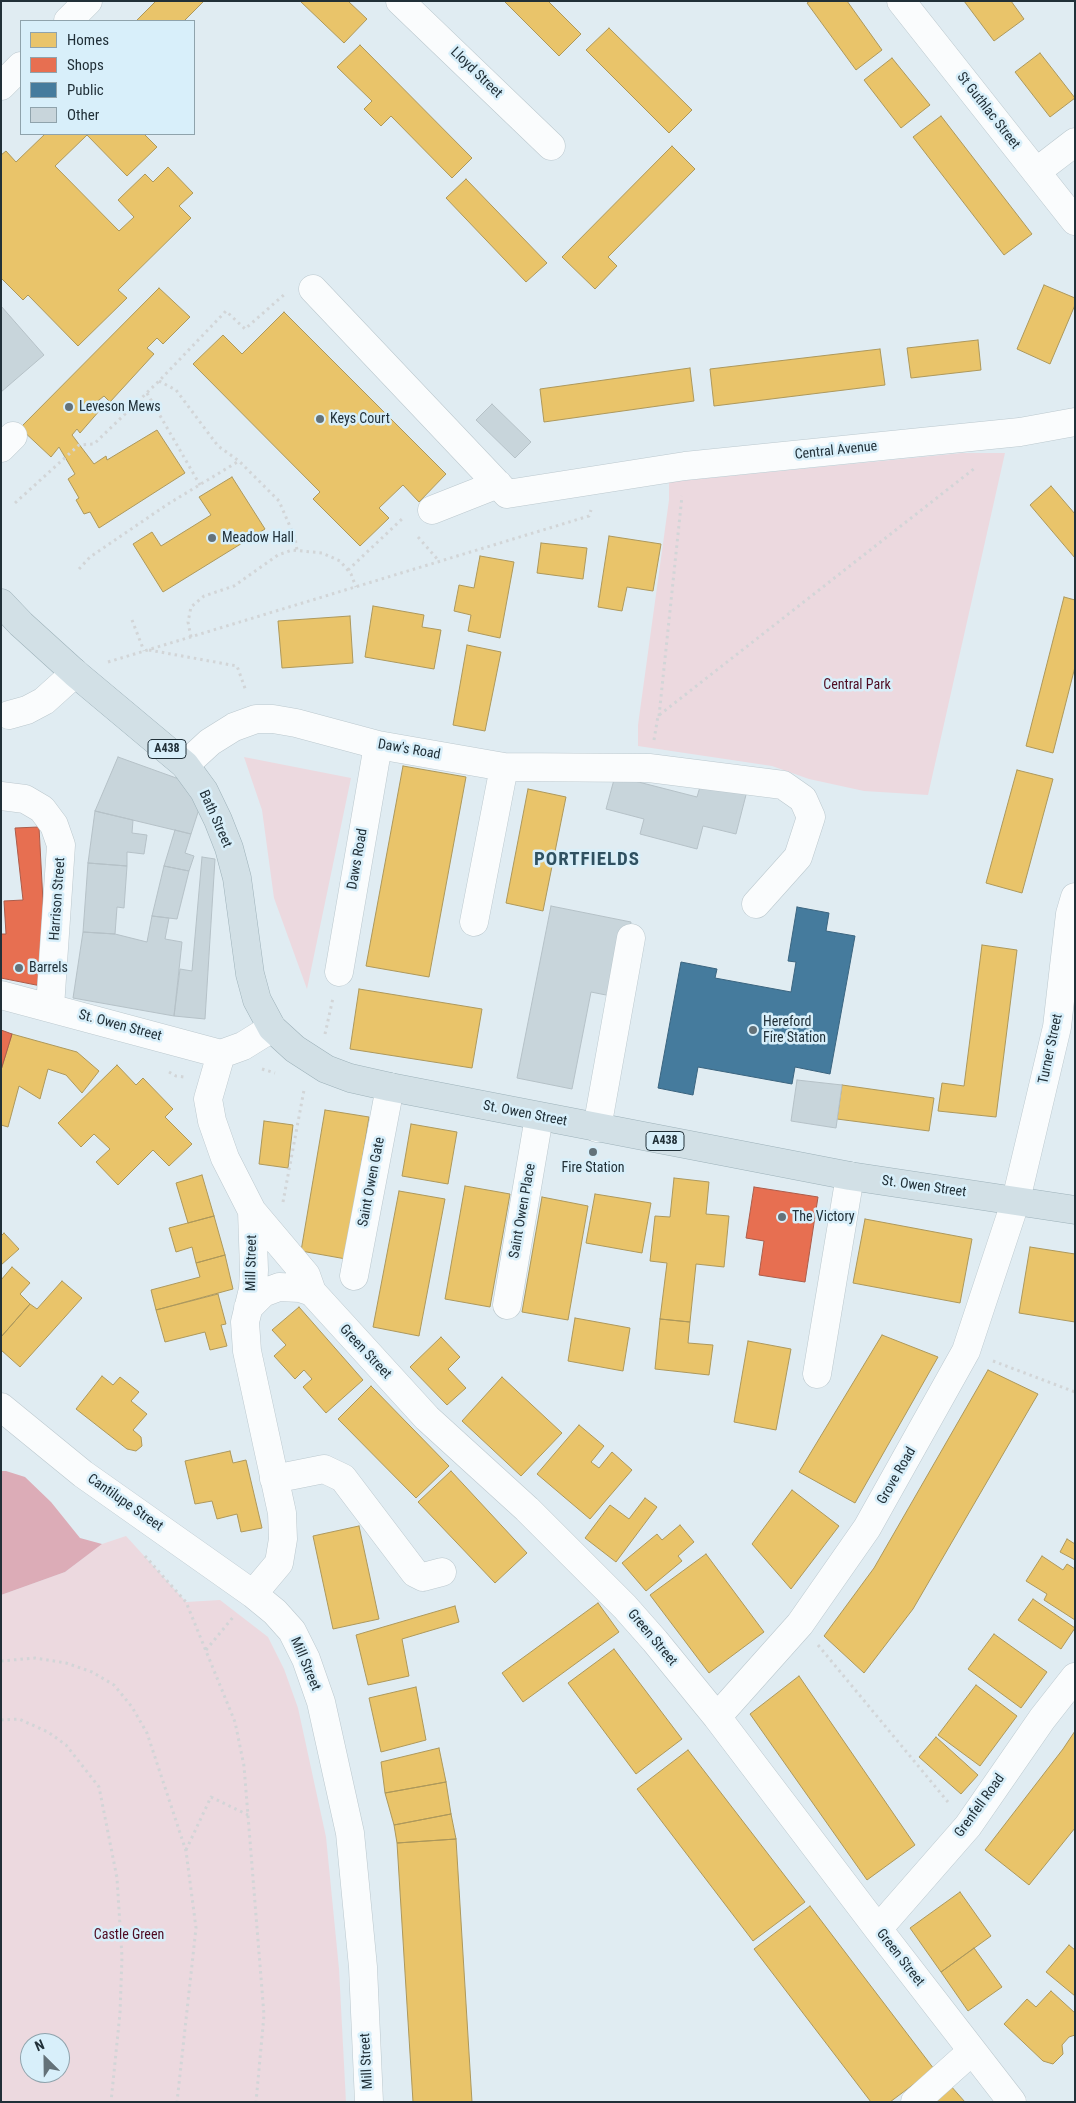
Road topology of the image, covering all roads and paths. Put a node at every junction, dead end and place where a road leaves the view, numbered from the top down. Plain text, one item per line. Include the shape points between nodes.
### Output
1 (88, 1) edge
2 (400, 1) edge
3 (901, 1) edge
4 (69, 20) edge
5 (20, 67) edge
6 (1, 86) edge
7 (1075, 142) edge
8 (551, 146) dead end
9 (1036, 172) junction
10 (1075, 221) edge
11 (313, 289) joint
12 (159, 381) junction
13 (147, 393) junction
14 (1075, 422) edge
15 (239, 461) junction
16 (982, 462) dead end
17 (685, 466) junction
18 (597, 480) junction
19 (200, 484) junction
20 (498, 484) junction
21 (15, 503) dead end
22 (432, 510) dead end
23 (408, 526) dead end
24 (414, 533) dead end
25 (296, 550) junction
26 (438, 562) junction
27 (78, 569) dead end
28 (348, 570) junction
29 (356, 587) junction
30 (1, 603) edge
31 (132, 620) dead end
32 (191, 637) junction
33 (146, 650) junction
34 (74, 673) junction
35 (9, 715) dead end
36 (658, 716) junction
37 (256, 719) junction
38 (378, 745) junction
39 (185, 765) junction
40 (504, 767) junction
41 (649, 768) junction
42 (1, 796) edge
43 (1075, 897) edge
44 (756, 904) dead end
45 (474, 922) dead end
46 (632, 938) dead end
47 (339, 972) joint
48 (1, 995) edge
49 (50, 1007) junction
50 (272, 1028) junction
51 (1066, 1028) edge
52 (221, 1054) junction
53 (308, 1071) junction
54 (390, 1087) junction
55 (539, 1117) junction
56 (597, 1128) junction
57 (850, 1176) junction
58 (1016, 1200) junction
59 (1075, 1210) edge
60 (252, 1211) junction
61 (276, 1240) junction
62 (354, 1276) dead end
63 (312, 1292) junction
64 (507, 1305) dead end
65 (248, 1308) junction
66 (966, 1352) junction
67 (817, 1374) dead end
68 (1075, 1392) edge
69 (1, 1407) edge
70 (274, 1479) junction
71 (139, 1550) dead end
72 (442, 1572) dead end
73 (253, 1594) junction
74 (800, 1624) junction
75 (206, 1650) junction
76 (1, 1661) edge
77 (1075, 1677) edge
78 (717, 1716) junction
79 (1, 1720) edge
80 (248, 1815) junction
81 (968, 1826) junction
82 (186, 1851) junction
83 (878, 1929) junction
84 (972, 2051) junction
85 (111, 2102) edge
86 (177, 2102) edge
87 (256, 2102) edge
88 (369, 2102) edge
89 (915, 2102) edge
90 (1012, 2102) edge

1 - 4 street
2 - 8 street, Lloyd Street
3 - 9 street, St Guthlac Street
5 - 6 street
7 - 9 street
9 - 10 street, St Guthlac Street
11 - 12 path via 285,293 245,329 226,311
11 - 20 street
12 - 13 path
12 - 15 path via 176,390 218,446
13 - 19 path
13 - 21 path via 94,444 79,445
14 - 17 street, Central Avenue via 1020,432
15 - 19 path
15 - 25 path via 279,501 295,538
16 - 36 path
17 - 18 street, Central Avenue
17 - 36 path
18 - 20 street, Central Avenue via 507,494
18 - 26 path via 589,516
19 - 27 path via 90,557
20 - 22 street
23 - 28 path via 402,519
24 - 26 path
25 - 28 path via 322,552 340,561
25 - 32 path via 278,555 234,586 204,596 191,607 188,622
26 - 29 path
28 - 29 path
29 - 32 path
30 - 34 highway, Bath Street / A438
31 - 33 path
32 - 33 path
33 - 34 path
33 - 37 path via 237,666
34 - 35 street via 44,700
34 - 39 highway, Bath Street / A438
36 - 41 path
37 - 38 street, Daw's Road via 296,723
37 - 39 street, Daw's Road via 234,727 210,742
38 - 40 street, Daw's Road
38 - 47 street, Daws Road
39 - 50 highway, Bath Street / A438 via 204,791 229,848 237,878 250,974 257,1000
40 - 41 street, Daw's Road
40 - 45 street
41 - 44 street, Daw's Road via 783,785 803,799 811,817 798,857
42 - 49 street, Harrison Street via 25,799 42,809 54,825 61,845
43 - 51 street, Turner Street via 1070,914
46 - 56 street
47 - 53 path via 325,1036
48 - 49 street, St. Owen Street
49 - 52 street, St. Owen Street
50 - 52 street via 243,1046
50 - 53 highway, St. Owen Street / A438 via 295,1049
51 - 58 street, Turner Street
52 - 60 street, Mill Street via 208,1098 212,1120 225,1158
53 - 54 highway, St. Owen Street / A438 via 326,1069
53 - 61 path
54 - 55 highway, St. Owen Street / A438
54 - 62 street, Saint Owen Gate
55 - 56 highway, St. Owen Street / A438
55 - 64 street, Saint Owen Place
56 - 57 highway, St. Owen Street / A438
57 - 58 highway, St. Owen Street / A438
57 - 67 street
58 - 59 highway, St. Owen Street / A438
58 - 66 street, Grove Road
60 - 61 street, Green Street
60 - 65 street, Mill Street via 253,1280
61 - 63 street, Green Street via 306,1275
63 - 65 street via 279,1287 263,1293
63 - 78 street, Green Street via 427,1418 527,1509 625,1607
65 - 70 street, Mill Street via 245,1322 247,1351
66 - 68 path
66 - 74 street, Grove Road via 867,1528
69 - 73 street, Cantilupe Street via 84,1474
70 - 72 street via 324,1469 343,1478 415,1573 423,1577
70 - 73 street, Mill Street via 282,1512 283,1539 279,1564
71 - 75 path via 186,1602
73 - 75 path
73 - 88 street, Mill Street via 292,1631 306,1659 323,1710 350,1834 363,1967
74 - 78 street, Grove Road
74 - 81 path
75 - 80 path via 235,1722 244,1766
76 - 82 path via 35,1658 66,1663 92,1672 114,1685 148,1732
77 - 81 street, Grenfell Road
78 - 83 street, Green Street
79 - 85 path via 19,1719 48,1732 66,1745 99,1787 117,1878 122,1957
80 - 82 path via 211,1797
80 - 87 path via 264,2015
81 - 83 street, Grenfell Road
82 - 86 path via 196,1928
83 - 84 street, Green Street
84 - 89 street
84 - 90 street, Green Street

